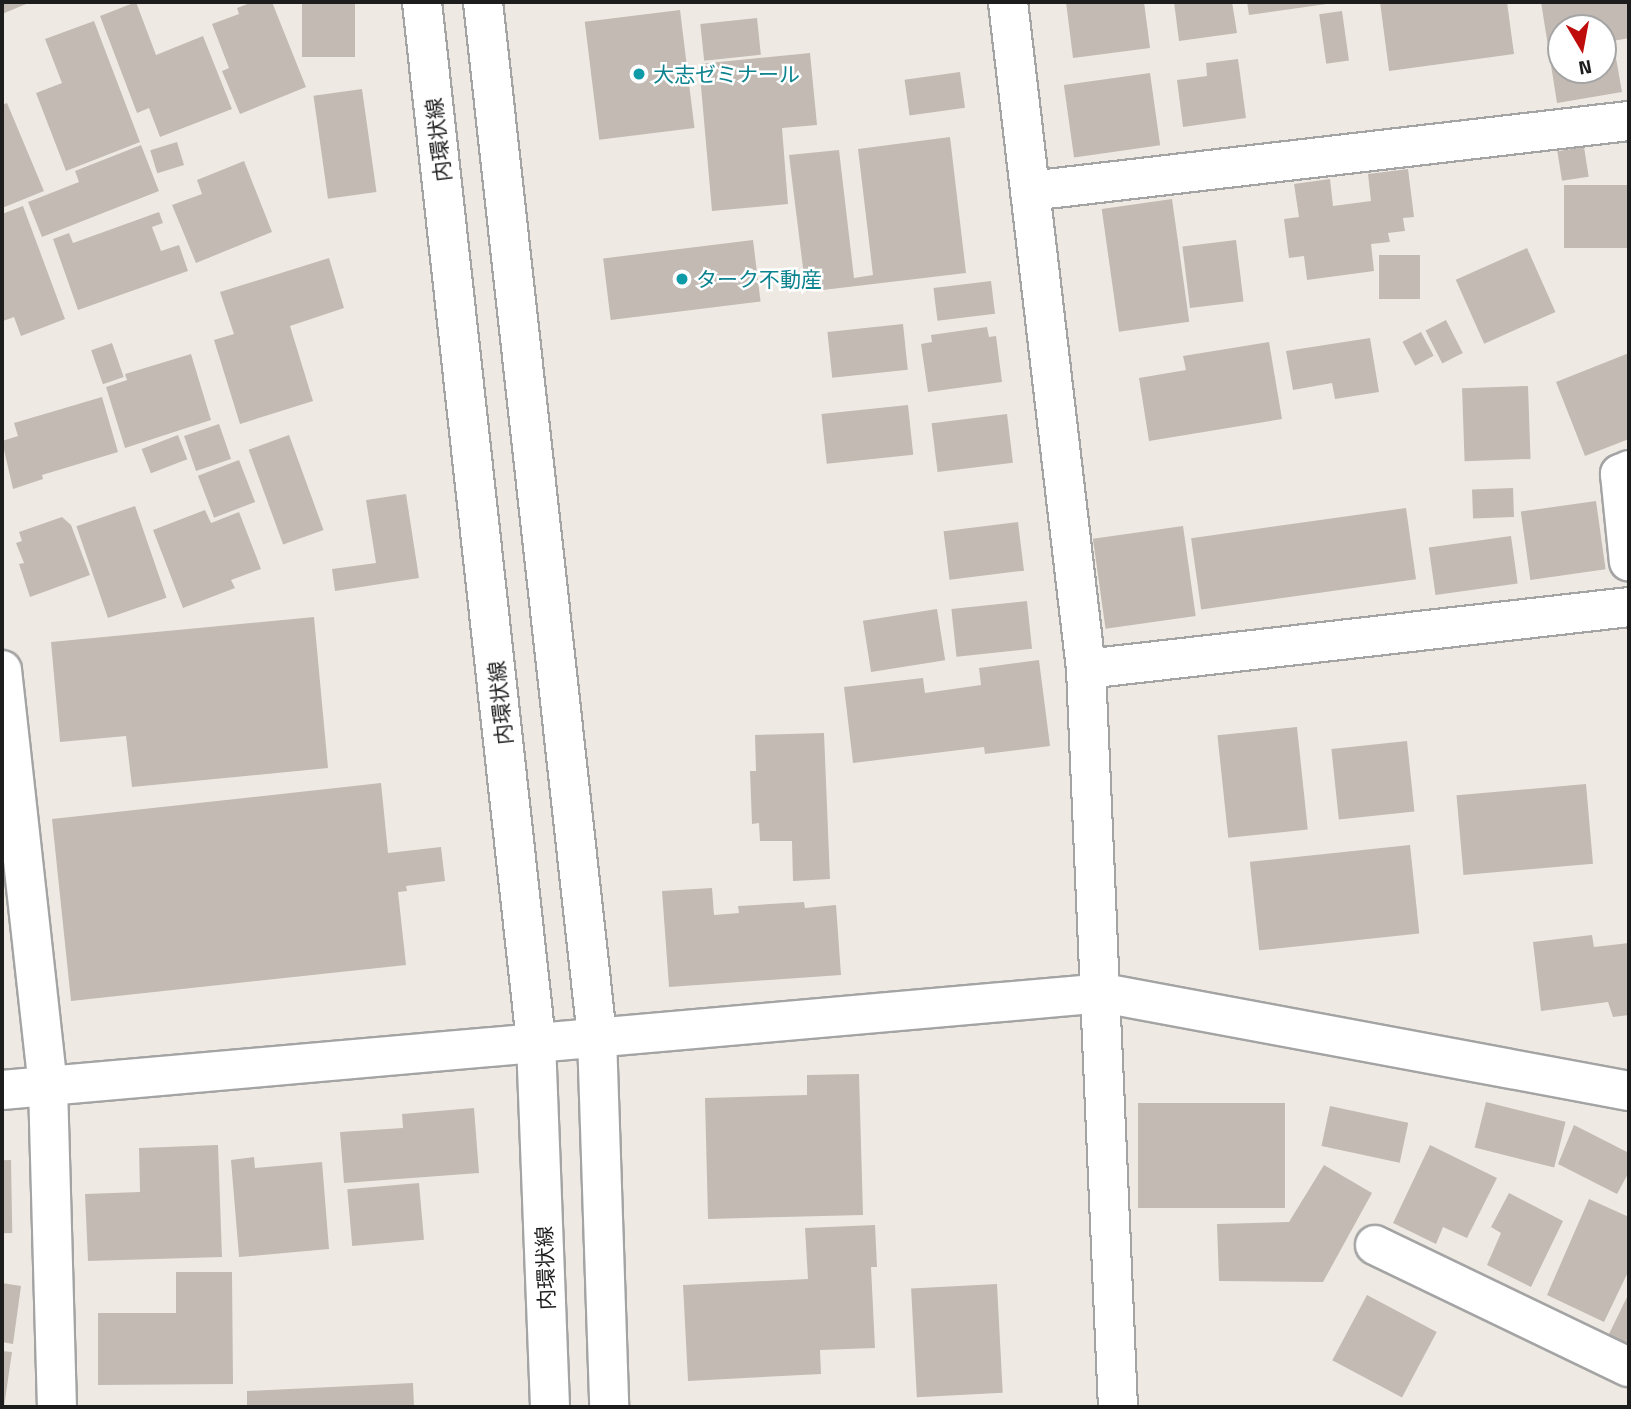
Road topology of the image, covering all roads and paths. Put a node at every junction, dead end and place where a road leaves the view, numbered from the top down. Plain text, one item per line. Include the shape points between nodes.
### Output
1 (422, 2) edge
2 (483, 2) edge
3 (1008, 2) edge
4 (1629, 121) edge
5 (1030, 191) junction
6 (1629, 470) edge
7 (1629, 562) edge
8 (1629, 607) edge
9 (1086, 669) junction
10 (2, 670) edge
11 (1103, 993) junction
12 (597, 1037) junction
13 (536, 1042) junction
14 (48, 1086) junction
15 (2, 1090) edge
16 (1629, 1091) edge
17 (1375, 1245) dead end
18 (1629, 1367) edge
19 (57, 1407) edge
20 (550, 1407) edge
21 (609, 1407) edge
22 (1118, 1407) edge

1 - 13 street, 内環状線
2 - 12 street
3 - 5 street
4 - 5 street
5 - 9 street
6 - 7 street via 1620,474
8 - 9 street
9 - 11 street
10 - 14 street
11 - 12 street
11 - 16 street
11 - 22 street
12 - 13 street
12 - 21 street
13 - 14 street
13 - 20 street, 内環状線
14 - 15 street
14 - 19 street
17 - 18 street

